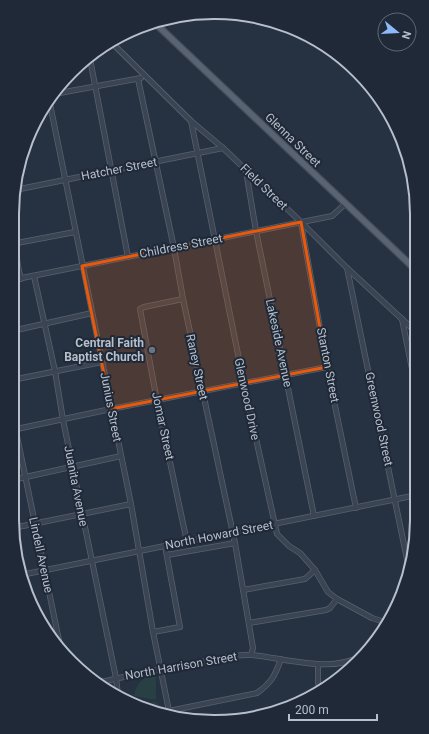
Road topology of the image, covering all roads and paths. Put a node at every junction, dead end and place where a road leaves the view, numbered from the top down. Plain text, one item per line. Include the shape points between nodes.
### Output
1 (159, 27) edge
2 (115, 46) edge
3 (91, 63) edge
4 (146, 77) junction
5 (138, 79) junction
6 (95, 86) junction
7 (61, 93) edge
8 (51, 108) edge
9 (191, 121) junction
10 (223, 148) junction
11 (198, 153) junction
12 (156, 161) junction
13 (110, 170) junction
14 (246, 170) junction
15 (65, 180) junction
16 (21, 189) edge
17 (345, 204) junction
18 (301, 222) junction
19 (256, 231) junction
20 (75, 232) junction
21 (215, 240) junction
22 (19, 243) edge
23 (174, 248) junction
24 (128, 257) junction
25 (82, 266) junction
26 (410, 266) edge
27 (347, 268) junction
28 (19, 270) edge
29 (34, 276) junction
30 (21, 279) joint
31 (183, 299) junction
32 (92, 313) junction
33 (402, 318) junction
34 (44, 324) junction
35 (410, 327) edge
36 (19, 329) edge
37 (410, 361) edge
38 (102, 362) junction
39 (327, 367) junction
40 (55, 371) junction
41 (286, 375) junction
42 (19, 379) edge
43 (244, 384) junction
44 (202, 392) junction
45 (157, 401) junction
46 (111, 409) junction
47 (63, 420) junction
48 (19, 429) edge
49 (19, 451) edge
50 (121, 456) junction
51 (73, 466) junction
52 (25, 477) junction
53 (19, 478) edge
54 (410, 497) edge
55 (396, 500) junction
56 (131, 504) junction
57 (356, 508) junction
58 (82, 515) junction
59 (314, 516) junction
60 (35, 523) junction
61 (274, 524) junction
62 (19, 527) edge
63 (232, 533) junction
64 (188, 542) junction
65 (235, 543) junction
66 (166, 546) junction
67 (140, 552) junction
68 (167, 555) junction
69 (406, 555) edge
70 (92, 561) junction
71 (315, 570) junction
72 (44, 571) junction
73 (27, 574) edge
74 (243, 590) junction
75 (337, 600) junction
76 (382, 621) edge
77 (249, 623) junction
78 (153, 632) junction
79 (60, 640) edge
80 (251, 655) junction
81 (281, 659) junction
82 (349, 662) edge
83 (318, 664) junction
84 (161, 669) junction
85 (116, 678) junction
86 (104, 681) edge
87 (319, 685) edge
88 (117, 689) edge
89 (168, 709) edge
90 (177, 711) edge

1 - 17 main road, Glenna Street
2 - 4 street, Field Street
3 - 6 street
4 - 5 street
4 - 9 street, Field Street
5 - 6 street
5 - 12 street, Raney Street
6 - 7 street
6 - 13 street
8 - 15 street, Junius Street
9 - 10 street, Field Street
9 - 11 street, Glenwood Drive
10 - 11 street, Hatcher Street
10 - 14 street, Field Street
11 - 12 street, Hatcher Street
11 - 21 street, Glenwood Drive
12 - 13 street, Hatcher Street
12 - 23 street, Raney Street
13 - 15 street, Hatcher Street
13 - 24 street
14 - 18 street, Field Street
14 - 19 street, Lakeside Avenue
15 - 16 street, Hatcher Street
15 - 20 street, Junius Street
17 - 18 street, Childress Street via 332,216
17 - 26 main road, Glenna Street
18 - 19 street, Childress Street
18 - 27 street, Field Street
18 - 39 street, Stanton Street
19 - 21 street, Childress Street
19 - 41 street, Lakeside Avenue
20 - 22 street
20 - 25 street, Junius Street
21 - 23 street, Childress Street
21 - 43 street, Glenwood Drive
23 - 24 street, Childress Street
23 - 31 street, Raney Street
24 - 25 street, Childress Street
25 - 29 street, Childress Street
25 - 32 street, Junius Street
27 - 33 street, Field Street
27 - 55 street, Greenwood Street
28 - 30 street
29 - 30 street, Childress Street
29 - 34 street, Juanita Avenue
31 - 44 street, Raney Street
31 - 45 street, Jomar Street via 140,310
32 - 34 street
32 - 38 street, Junius Street
33 - 35 street, Field Street
33 - 37 street
34 - 36 street
34 - 40 street, Juanita Avenue
38 - 40 street
38 - 46 street, Junius Street
39 - 41 street
39 - 57 street, Stanton Street
40 - 42 street
40 - 47 street, Juanita Avenue
41 - 43 street
41 - 59 street, Lakeside Avenue
43 - 44 street
43 - 61 street, Glenwood Drive
44 - 45 street
44 - 63 street, Raney Street
45 - 46 street
45 - 64 street, Jomar Street
46 - 47 street
46 - 50 street, Junius Street
47 - 48 street
47 - 51 street, Juanita Avenue
49 - 52 street, Lindell Avenue
50 - 51 street
50 - 56 street, Junius Street
51 - 52 street
51 - 58 street, Juanita Avenue
52 - 53 street
52 - 60 street, Lindell Avenue
54 - 55 street, North Howard Street
55 - 57 street, North Howard Street
55 - 69 street, Greenwood Street
56 - 58 street
56 - 67 street, Junius Street
57 - 59 street, North Howard Street
58 - 60 street
58 - 70 street, Juanita Avenue
59 - 61 street, North Howard Street
60 - 62 street
60 - 72 street, Lindell Avenue
61 - 63 street, North Howard Street
61 - 71 street, Glenwood Drive via 276,534 300,553
63 - 64 street, North Howard Street
63 - 65 street, Raney Street
64 - 66 street, North Howard Street
65 - 68 street
65 - 74 street, Raney Street
66 - 67 street, North Howard Street
66 - 68 street
67 - 70 street, North Howard Street
67 - 78 street, Junius Street
68 - 78 street via 180,627
70 - 72 street, North Howard Street
70 - 85 street, Juanita Avenue
71 - 74 street via 306,579
71 - 75 street, Glenwood Drive via 328,592
72 - 73 street, North Howard Street
72 - 79 street, Lindell Avenue
74 - 77 street, Raney Street
75 - 76 street, Glenwood Drive
75 - 77 street via 326,610
77 - 80 street, Raney Street via 253,648
78 - 84 street, Junius Street
80 - 81 street, North Harrison Street
80 - 84 street, North Harrison Street via 237,655
81 - 83 street, North Harrison Street
81 - 90 street via 269,684 257,693
82 - 83 street, North Harrison Street
83 - 87 street
84 - 85 street, North Harrison Street
84 - 89 street, Junius Street
85 - 86 street, North Harrison Street
85 - 88 street, Juanita Avenue

